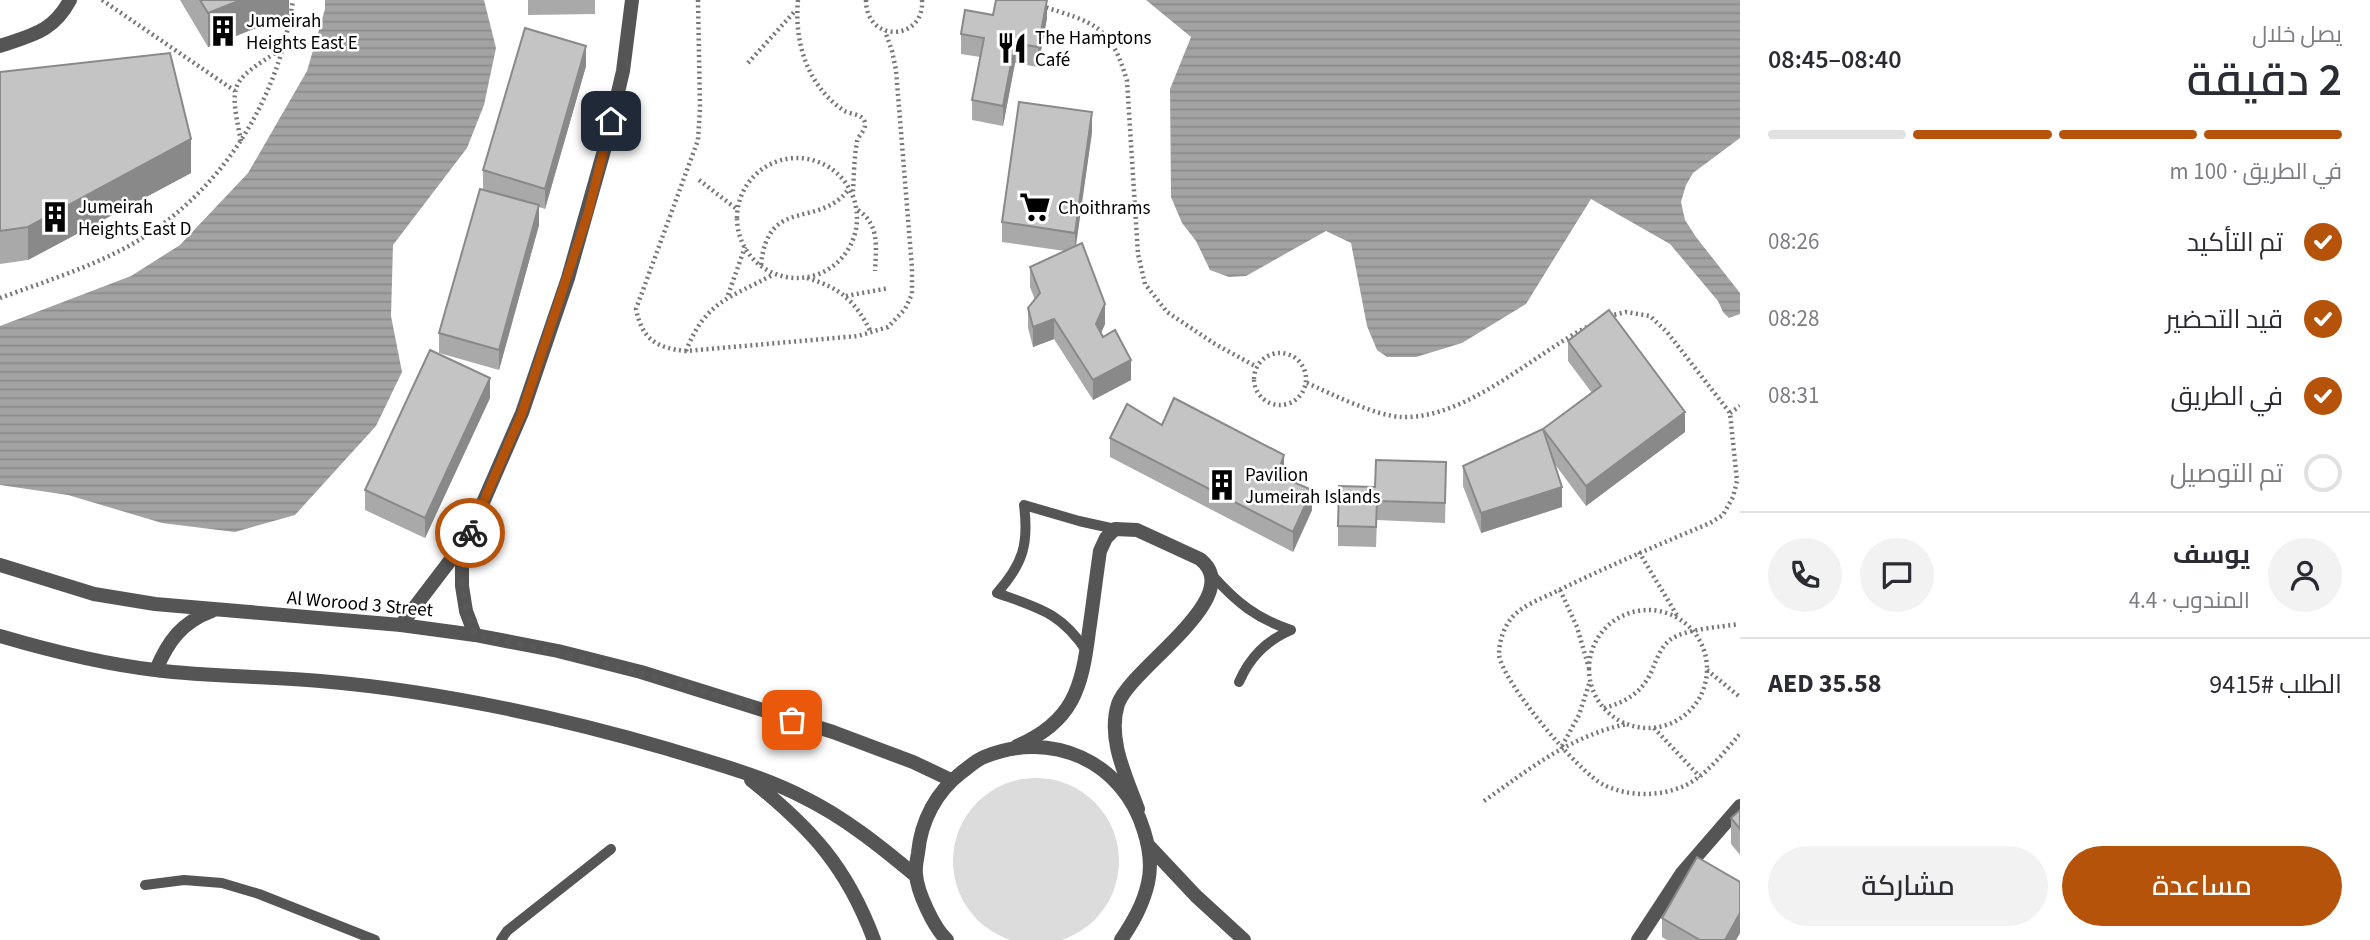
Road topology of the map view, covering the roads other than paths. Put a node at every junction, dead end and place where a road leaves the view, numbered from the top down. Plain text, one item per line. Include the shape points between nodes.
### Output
1 (70, 0) edge
2 (632, 0) edge
3 (0, 46) edge
4 (1115, 529) junction
5 (468, 537) junction
6 (0, 565) edge
7 (1213, 576) junction
8 (217, 609) junction
9 (401, 625) junction
10 (475, 635) junction
11 (0, 636) edge
12 (1087, 652) junction
13 (156, 670) junction
14 (1239, 682) dead end
15 (1017, 746) junction
16 (738, 771) junction
17 (951, 780) junction
18 (1740, 806) edge
19 (1139, 814) junction
20 (1149, 846) junction
21 (611, 849) dead end
22 (916, 876) junction
23 (145, 885) dead end
24 (944, 939) edge
25 (375, 940) edge
26 (501, 940) edge
27 (874, 940) edge
28 (1121, 940) edge
29 (1244, 940) edge
30 (1638, 940) edge

1 - 3 street via 59,19 43,31
2 - 5 street via 606,147 576,252 522,413
4 - 7 street via 1137,530 1200,559
4 - 12 street via 1100,551
4 - 12 lane via 1024,505 1024,553 997,593 1058,618
5 - 9 street
5 - 10 street via 461,586
6 - 8 street, Al Worood 3 Street via 94,594
7 - 14 lane via 1259,618 1291,630 1259,650
7 - 19 street via 1203,607 1129,684 1119,704 1117,749
8 - 9 street, Al Worood 3 Street
8 - 13 street via 179,630 165,646
9 - 10 street, Al Worood 3 Street
10 - 17 street, Al Worood 3 Street via 641,671 833,732
11 - 13 street
12 - 15 street via 1078,691 1068,710 1054,726
13 - 16 street via 331,682 486,704 569,722
15 - 17 street via 981,758
15 - 19 street via 1054,747 1089,760 1118,783
16 - 22 street via 803,796 862,832
16 - 27 street via 819,841 844,874
17 - 22 street via 931,806 919,839
18 - 30 street via 1682,873
19 - 20 street
20 - 28 street via 1149,881 1139,913
20 - 29 street
21 - 26 lane
22 - 24 street
23 - 25 lane via 184,880 222,883

